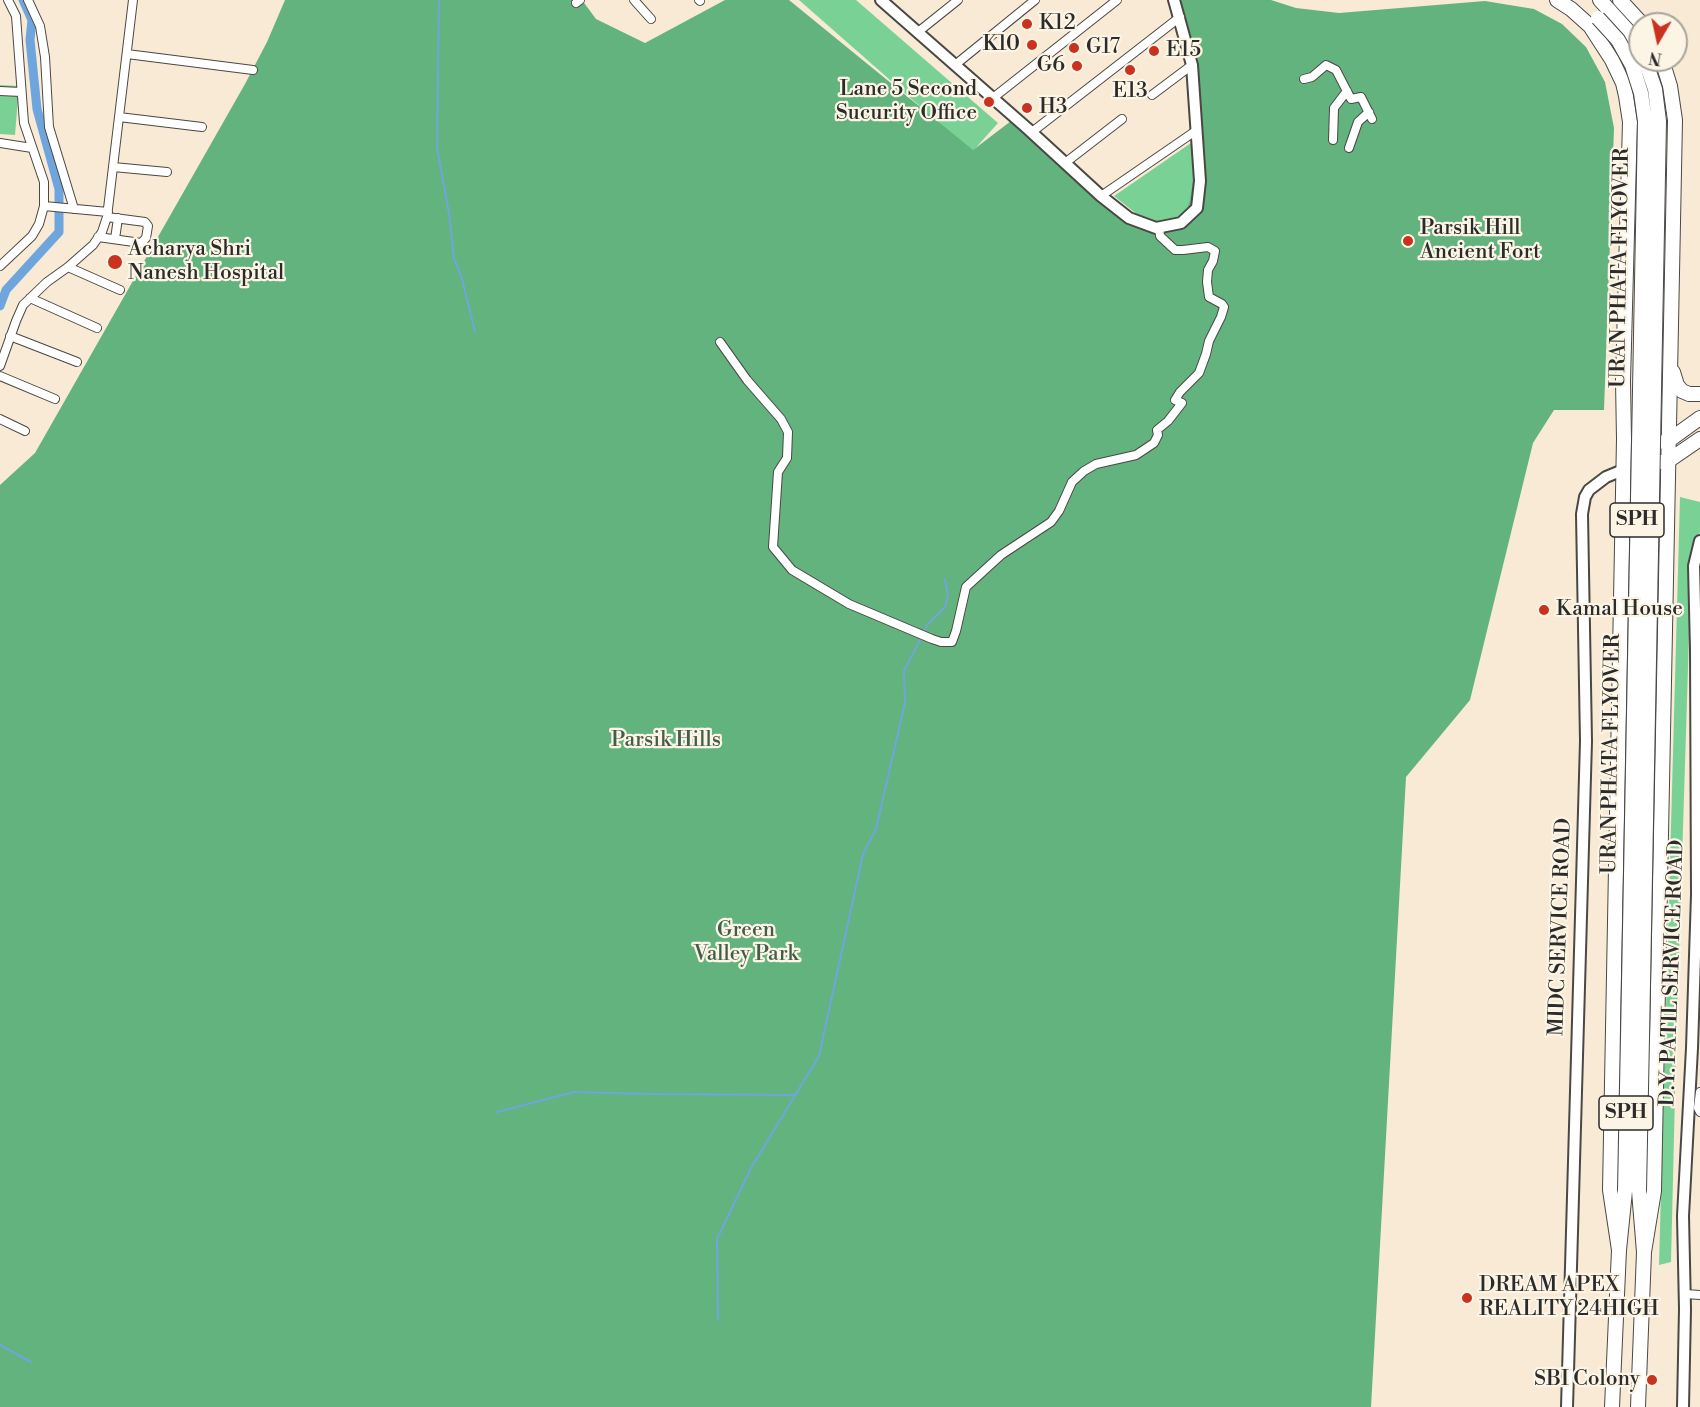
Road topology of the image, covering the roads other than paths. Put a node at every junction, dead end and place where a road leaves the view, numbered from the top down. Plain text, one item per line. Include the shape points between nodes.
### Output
1 (8, 0) edge
2 (28, 0) edge
3 (133, 0) edge
4 (634, 0) edge
5 (882, 0) edge
6 (958, 0) edge
7 (1035, 0) edge
8 (1117, 0) edge
9 (1174, 0) edge
10 (1557, 0) edge
11 (1569, 0) edge
12 (1620, 0) edge
13 (1602, 9) edge
14 (1631, 12) edge
15 (1180, 17) junction
16 (651, 19) dead end
17 (1628, 31) edge
18 (918, 32) junction
19 (127, 54) junction
20 (955, 65) junction
21 (1192, 65) junction
22 (253, 70) dead end
23 (1649, 72) edge
24 (1666, 72) edge
25 (1304, 79) dead end
26 (0, 91) edge
27 (1347, 91) junction
28 (21, 92) junction
29 (1152, 95) dead end
30 (993, 98) junction
31 (119, 117) junction
32 (1122, 119) dead end
33 (202, 126) dead end
34 (1197, 130) junction
35 (1032, 132) junction
36 (1333, 140) dead end
37 (0, 143) edge
38 (32, 148) junction
39 (1349, 148) dead end
40 (1065, 163) junction
41 (113, 167) junction
42 (167, 172) dead end
43 (1101, 196) junction
44 (48, 206) junction
45 (74, 208) junction
46 (107, 214) junction
47 (118, 218) junction
48 (1159, 227) junction
49 (99, 237) junction
50 (115, 239) junction
51 (0, 266) edge
52 (68, 267) junction
53 (120, 290) dead end
54 (30, 298) junction
55 (97, 328) dead end
56 (10, 336) junction
57 (720, 342) dead end
58 (1670, 361) junction
59 (77, 362) dead end
60 (0, 366) edge
61 (0, 376) edge
62 (1700, 394) edge
63 (55, 399) dead end
64 (1700, 418) edge
65 (0, 419) edge
66 (25, 432) dead end
67 (1700, 440) edge
68 (1668, 441) junction
69 (1623, 452) junction
70 (1668, 461) junction
71 (1623, 470) junction
72 (1606, 477) junction
73 (1668, 491) junction
74 (1700, 542) edge
75 (1698, 627) edge
76 (1698, 742) edge
77 (1698, 797) edge
78 (1698, 834) edge
79 (1635, 1036) junction
80 (1696, 1047) edge
81 (1700, 1092) edge
82 (1700, 1112) edge
83 (1618, 1250) junction
84 (1644, 1251) junction
85 (1685, 1294) junction
86 (1700, 1295) edge
87 (1567, 1407) edge
88 (1612, 1407) edge
89 (1638, 1407) edge
90 (1683, 1407) edge

1 - 28 street via 16,16
2 - 45 street via 40,26 50,127
3 - 19 street
4 - 16 street
5 - 18 street
6 - 18 street
7 - 20 street
8 - 30 street
9 - 15 street
10 - 69 highway via 1581,17 1598,37 1618,71 1629,109
11 - 13 highway, URAN PHATA FLYOVER / SPH via 1587,10
12 - 14 highway
13 - 17 highway, URAN PHATA FLYOVER / SPH
13 - 79 highway, URAN PHATA FLYOVER / SPH, bridge via 1632,65 1645,121
15 - 21 street
15 - 35 street
18 - 20 street
19 - 22 street
19 - 31 street
20 - 30 street
21 - 29 street
21 - 34 street
23 - 79 highway, URAN PHATA FLYOVER / SPH, bridge via 1659,121
24 - 58 highway via 1675,120
25 - 27 street via 1326,66 1336,70
26 - 28 street
27 - 36 street via 1334,108
27 - 39 street via 1351,99 1361,97 1370,115 1358,122
28 - 38 street via 24,123
30 - 35 street
31 - 33 street
31 - 41 street
32 - 40 street
34 - 43 street
34 - 48 street via 1197,208 1181,223
35 - 40 street
37 - 38 street
38 - 44 street
40 - 43 street
41 - 42 street
41 - 46 street
43 - 48 street via 1130,218
44 - 45 street
44 - 51 street via 32,236
45 - 46 street
46 - 47 street
46 - 49 street
47 - 50 street
47 - 50 street via 145,222 148,226 141,243
48 - 57 street via 1160,236 1175,250 1208,247 1215,251 1208,270 1209,297 1224,307 1199,373 1180,392 1175,400 1182,403 1157,430 1154,443 1136,455 1096,464 1084,471 1072,482 1051,522 1001,555 966,587 952,642 916,633 849,604 792,570 773,548 778,472 787,458 788,432
49 - 50 street
49 - 52 street
52 - 53 street
52 - 54 street
54 - 55 street
54 - 56 street
56 - 59 street
56 - 60 street
58 - 62 highway via 1679,388 1689,394
58 - 68 highway
61 - 63 street
64 - 68 highway
65 - 66 street
67 - 70 highway
67 - 73 highway via 1680,463
68 - 69 highway
68 - 70 highway
69 - 71 highway
69 - 72 street
70 - 71 highway
70 - 73 highway
71 - 72 street, MIDC SERVICE ROAD
71 - 83 highway via 1610,1190
72 - 87 street, MIDC SERVICE ROAD via 1589,490 1582,513 1586,741
73 - 84 highway via 1654,1191
74 - 75 street, D.Y. PATIL SERVICE ROAD via 1694,566
75 - 76 street, D.Y. PATIL SERVICE ROAD
76 - 77 street, D.Y. PATIL SERVICE ROAD
77 - 78 street, D.Y. PATIL SERVICE ROAD
78 - 80 street, D.Y. PATIL SERVICE ROAD
79 - 83 highway, URAN PHATA FLYOVER / SPH
79 - 84 highway, URAN PHATA FLYOVER / SPH
80 - 85 street, D.Y. PATIL SERVICE ROAD via 1683,1216
81 - 82 street
83 - 88 highway, SPH
84 - 89 highway, SPH
85 - 86 street
85 - 90 street, D.Y. PATIL SERVICE ROAD

